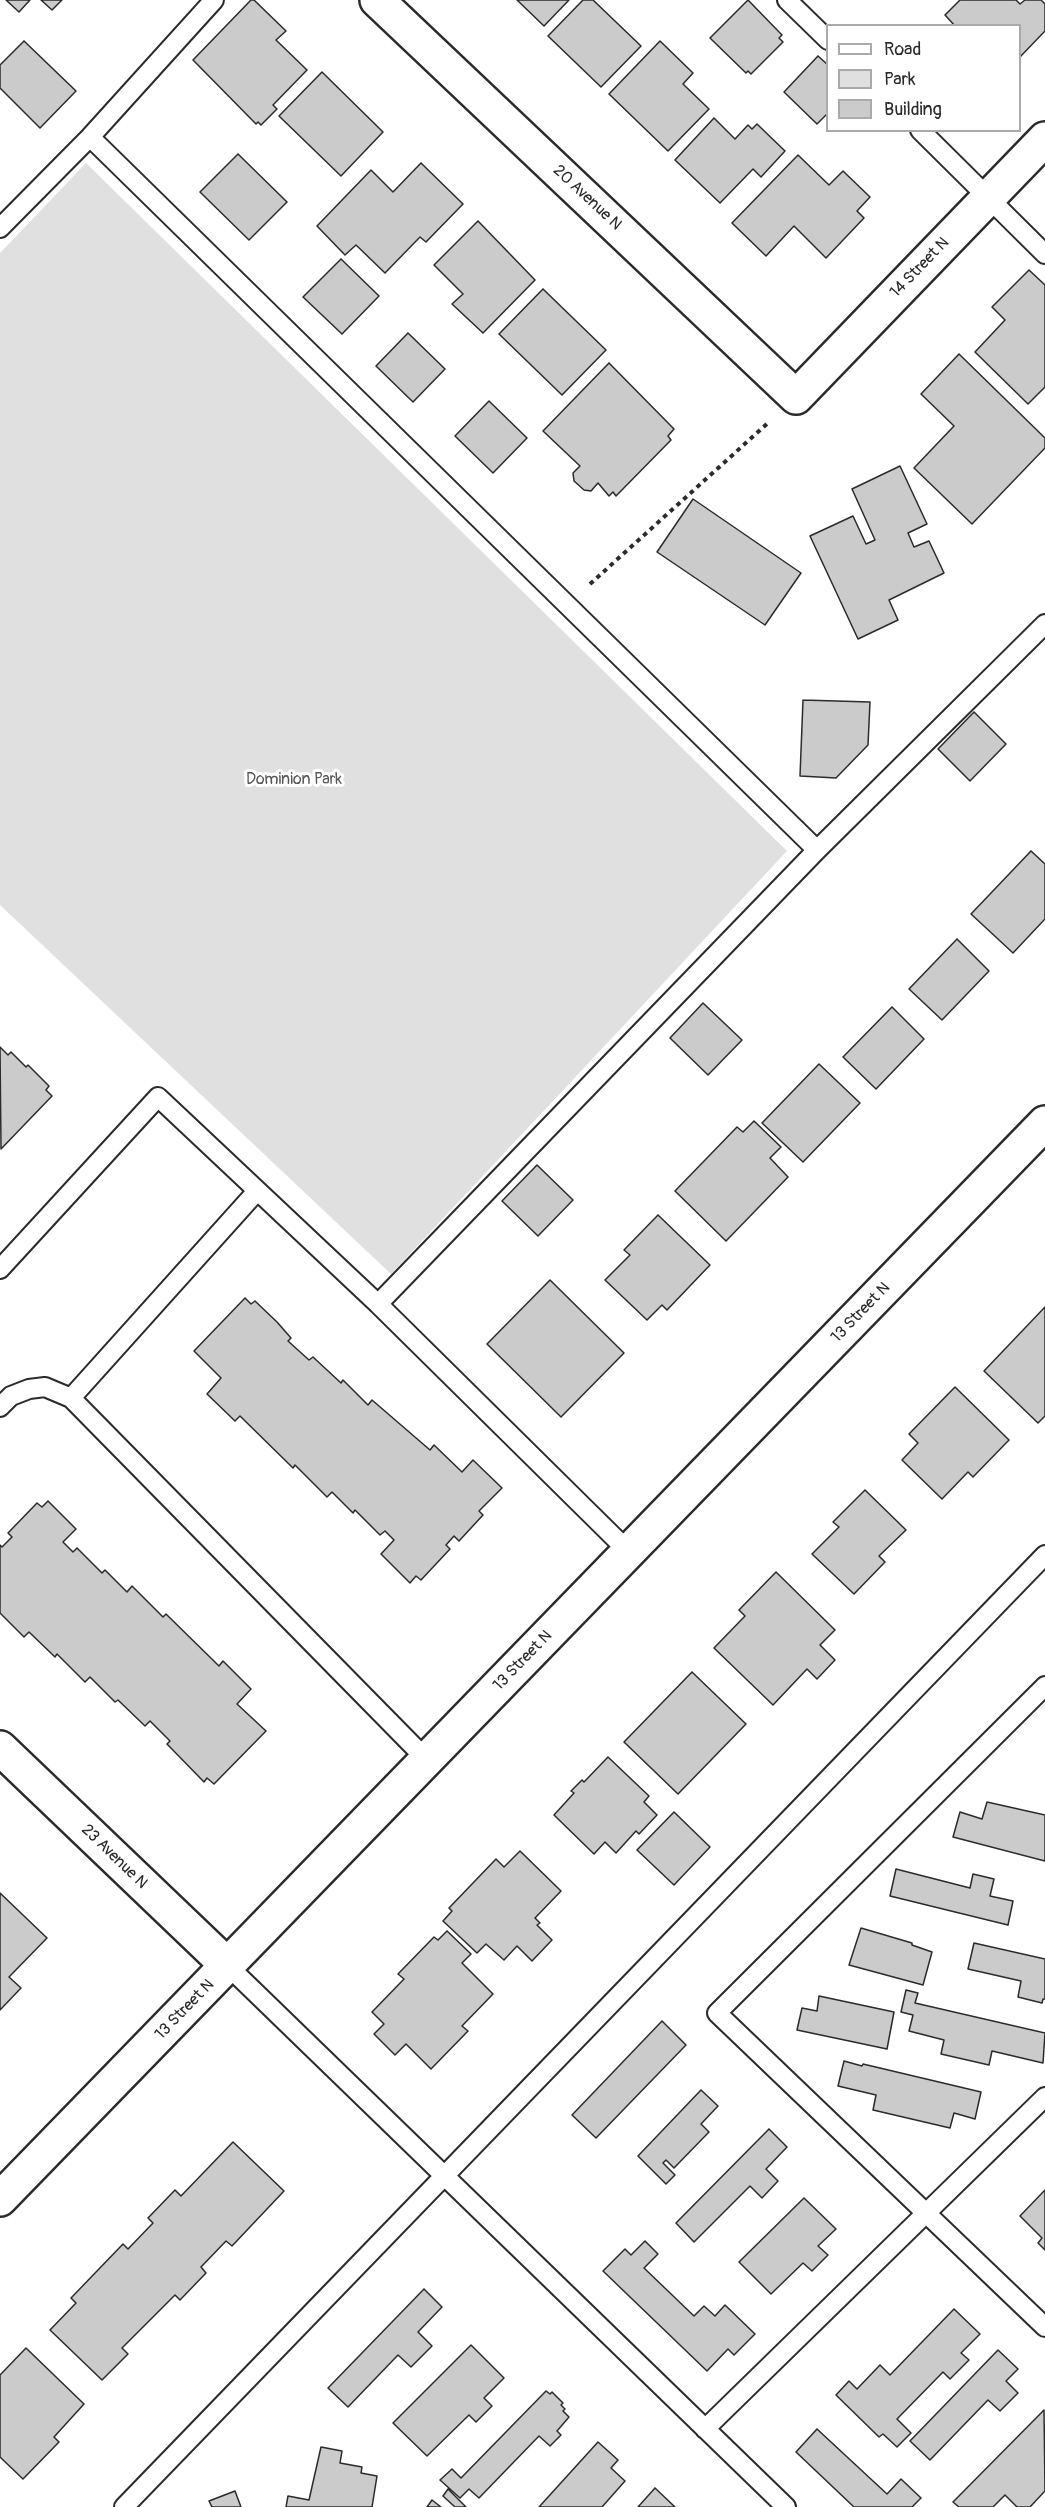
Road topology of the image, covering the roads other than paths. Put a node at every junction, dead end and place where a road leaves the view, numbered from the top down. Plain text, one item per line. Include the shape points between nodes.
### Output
1 (214, 0) edge
2 (378, 0) edge
3 (787, 0) edge
4 (826, 38) edge
5 (922, 132) edge
6 (90, 137) junction
7 (1045, 138) edge
8 (988, 197) junction
9 (0, 228) edge
10 (1045, 254) edge
11 (796, 397) joint
12 (1045, 624) edge
13 (817, 850) junction
14 (1045, 1123) edge
15 (257, 1191) junction
16 (0, 1269) edge
17 (378, 1304) junction
18 (4, 1396) edge
19 (70, 1398) junction
20 (629, 1552) junction
21 (1045, 1555) edge
22 (1045, 1686) edge
23 (0, 1748) edge
24 (427, 1760) junction
25 (228, 1966) junction
26 (1045, 2097) edge
27 (445, 2175) junction
28 (0, 2199) edge
29 (926, 2213) junction
30 (1045, 2327) edge
31 (705, 2429) junction
32 (124, 2507) edge
33 (786, 2507) edge

1 - 6 lane
2 - 11 street, 20 Avenue N
3 - 4 lane
5 - 8 lane
6 - 9 lane
6 - 13 lane
7 - 8 street, 14 Street N
8 - 10 lane
8 - 11 street, 14 Street N
12 - 13 lane
13 - 17 lane
14 - 20 street, 13 Street N
15 - 16 lane via 158,1097
15 - 17 lane
15 - 19 lane
17 - 20 lane
18 - 19 lane via 45,1387
19 - 24 lane
20 - 24 street, 13 Street N
21 - 27 lane
22 - 29 lane via 717,2013
23 - 25 street, 23 Avenue N
24 - 25 street, 13 Street N
25 - 27 lane
25 - 28 street, 13 Street N
26 - 29 lane
27 - 31 lane
27 - 32 lane
29 - 30 lane
29 - 31 lane
31 - 33 lane

